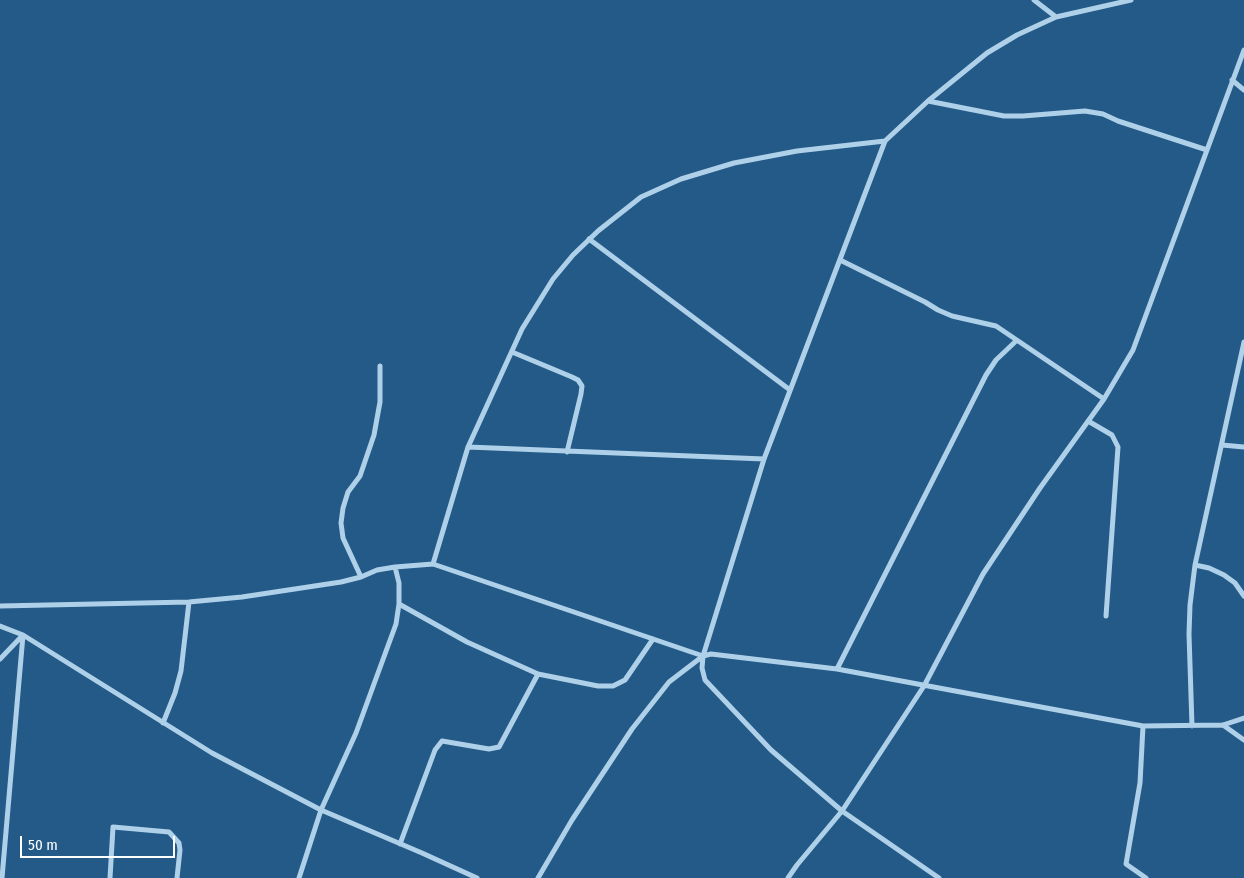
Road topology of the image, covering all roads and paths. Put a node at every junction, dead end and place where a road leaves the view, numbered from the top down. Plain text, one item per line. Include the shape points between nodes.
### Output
1 (1034, 0) edge
2 (1131, 0) edge
3 (1056, 17) junction
4 (1244, 50) edge
5 (1232, 80) junction
6 (1244, 90) edge
7 (928, 101) junction
8 (886, 141) junction
9 (1207, 150) junction
10 (589, 239) junction
11 (840, 260) junction
12 (1016, 341) junction
13 (1244, 342) edge
14 (512, 352) junction
15 (1243, 355) edge
16 (380, 366) dead end
17 (790, 390) junction
18 (1104, 399) junction
19 (1088, 421) junction
20 (1222, 444) junction
21 (468, 447) junction
22 (1244, 447) edge
23 (567, 452) junction
24 (764, 459) junction
25 (433, 564) junction
26 (1195, 565) junction
27 (395, 567) junction
28 (361, 577) junction
29 (1244, 596) edge
30 (189, 602) junction
31 (399, 604) junction
32 (0, 606) edge
33 (1106, 616) dead end
34 (0, 626) edge
35 (23, 635) junction
36 (653, 639) junction
37 (703, 656) junction
38 (0, 658) edge
39 (837, 669) junction
40 (538, 674) junction
41 (924, 686) junction
42 (1244, 718) edge
43 (163, 723) junction
44 (1223, 725) junction
45 (1143, 726) junction
46 (1192, 726) junction
47 (1244, 740) edge
48 (320, 810) junction
49 (842, 811) junction
50 (400, 844) junction
51 (2, 878) edge
52 (110, 878) edge
53 (177, 878) edge
54 (299, 878) edge
55 (477, 878) edge
56 (538, 878) edge
57 (788, 878) edge
58 (939, 878) edge
59 (1146, 878) edge

1 - 3 street
2 - 3 street
3 - 7 street via 986,52
4 - 5 street
5 - 6 street
5 - 9 street
7 - 8 street
7 - 9 street via 1004,116 1085,111 1103,114
8 - 10 street via 797,151 734,163 681,179 641,197
8 - 11 street
9 - 18 street via 1133,350
10 - 14 street via 554,279 522,329
10 - 17 street
11 - 12 street via 952,316 996,326
11 - 17 street
12 - 18 street
12 - 39 street via 986,375
13 - 15 street
14 - 21 street
14 - 23 street via 572,377 582,386
15 - 20 street
16 - 28 street via 380,402 374,435 360,476 348,492 341,523 342,538
17 - 24 street
18 - 19 street
19 - 33 street via 1112,435 1118,447
19 - 41 street via 983,574
20 - 22 street
20 - 26 street
21 - 23 street
21 - 25 street
23 - 24 street
24 - 37 street
25 - 27 street
25 - 36 street
26 - 29 street via 1224,574
26 - 46 street via 1189,634
27 - 28 street
27 - 31 street
28 - 30 street via 319,587
30 - 32 street
30 - 43 street via 181,672
31 - 40 street via 466,642
31 - 48 street via 389,646 356,733
34 - 35 street
35 - 38 street
35 - 43 street
35 - 51 street
36 - 37 street
36 - 40 street via 625,680 613,686
37 - 39 street via 711,654
37 - 49 street via 705,680 722,699 771,750
37 - 56 street via 670,682 632,728
39 - 41 street
40 - 50 street via 499,747 489,749 442,741 435,750
41 - 45 street
41 - 49 street
42 - 44 street
43 - 48 street
44 - 46 street
44 - 47 street
45 - 46 street
45 - 59 street via 1140,783 1126,864
48 - 50 street
48 - 54 street
49 - 57 street
49 - 58 street
50 - 55 street
52 - 53 street via 113,827 169,832 179,843

